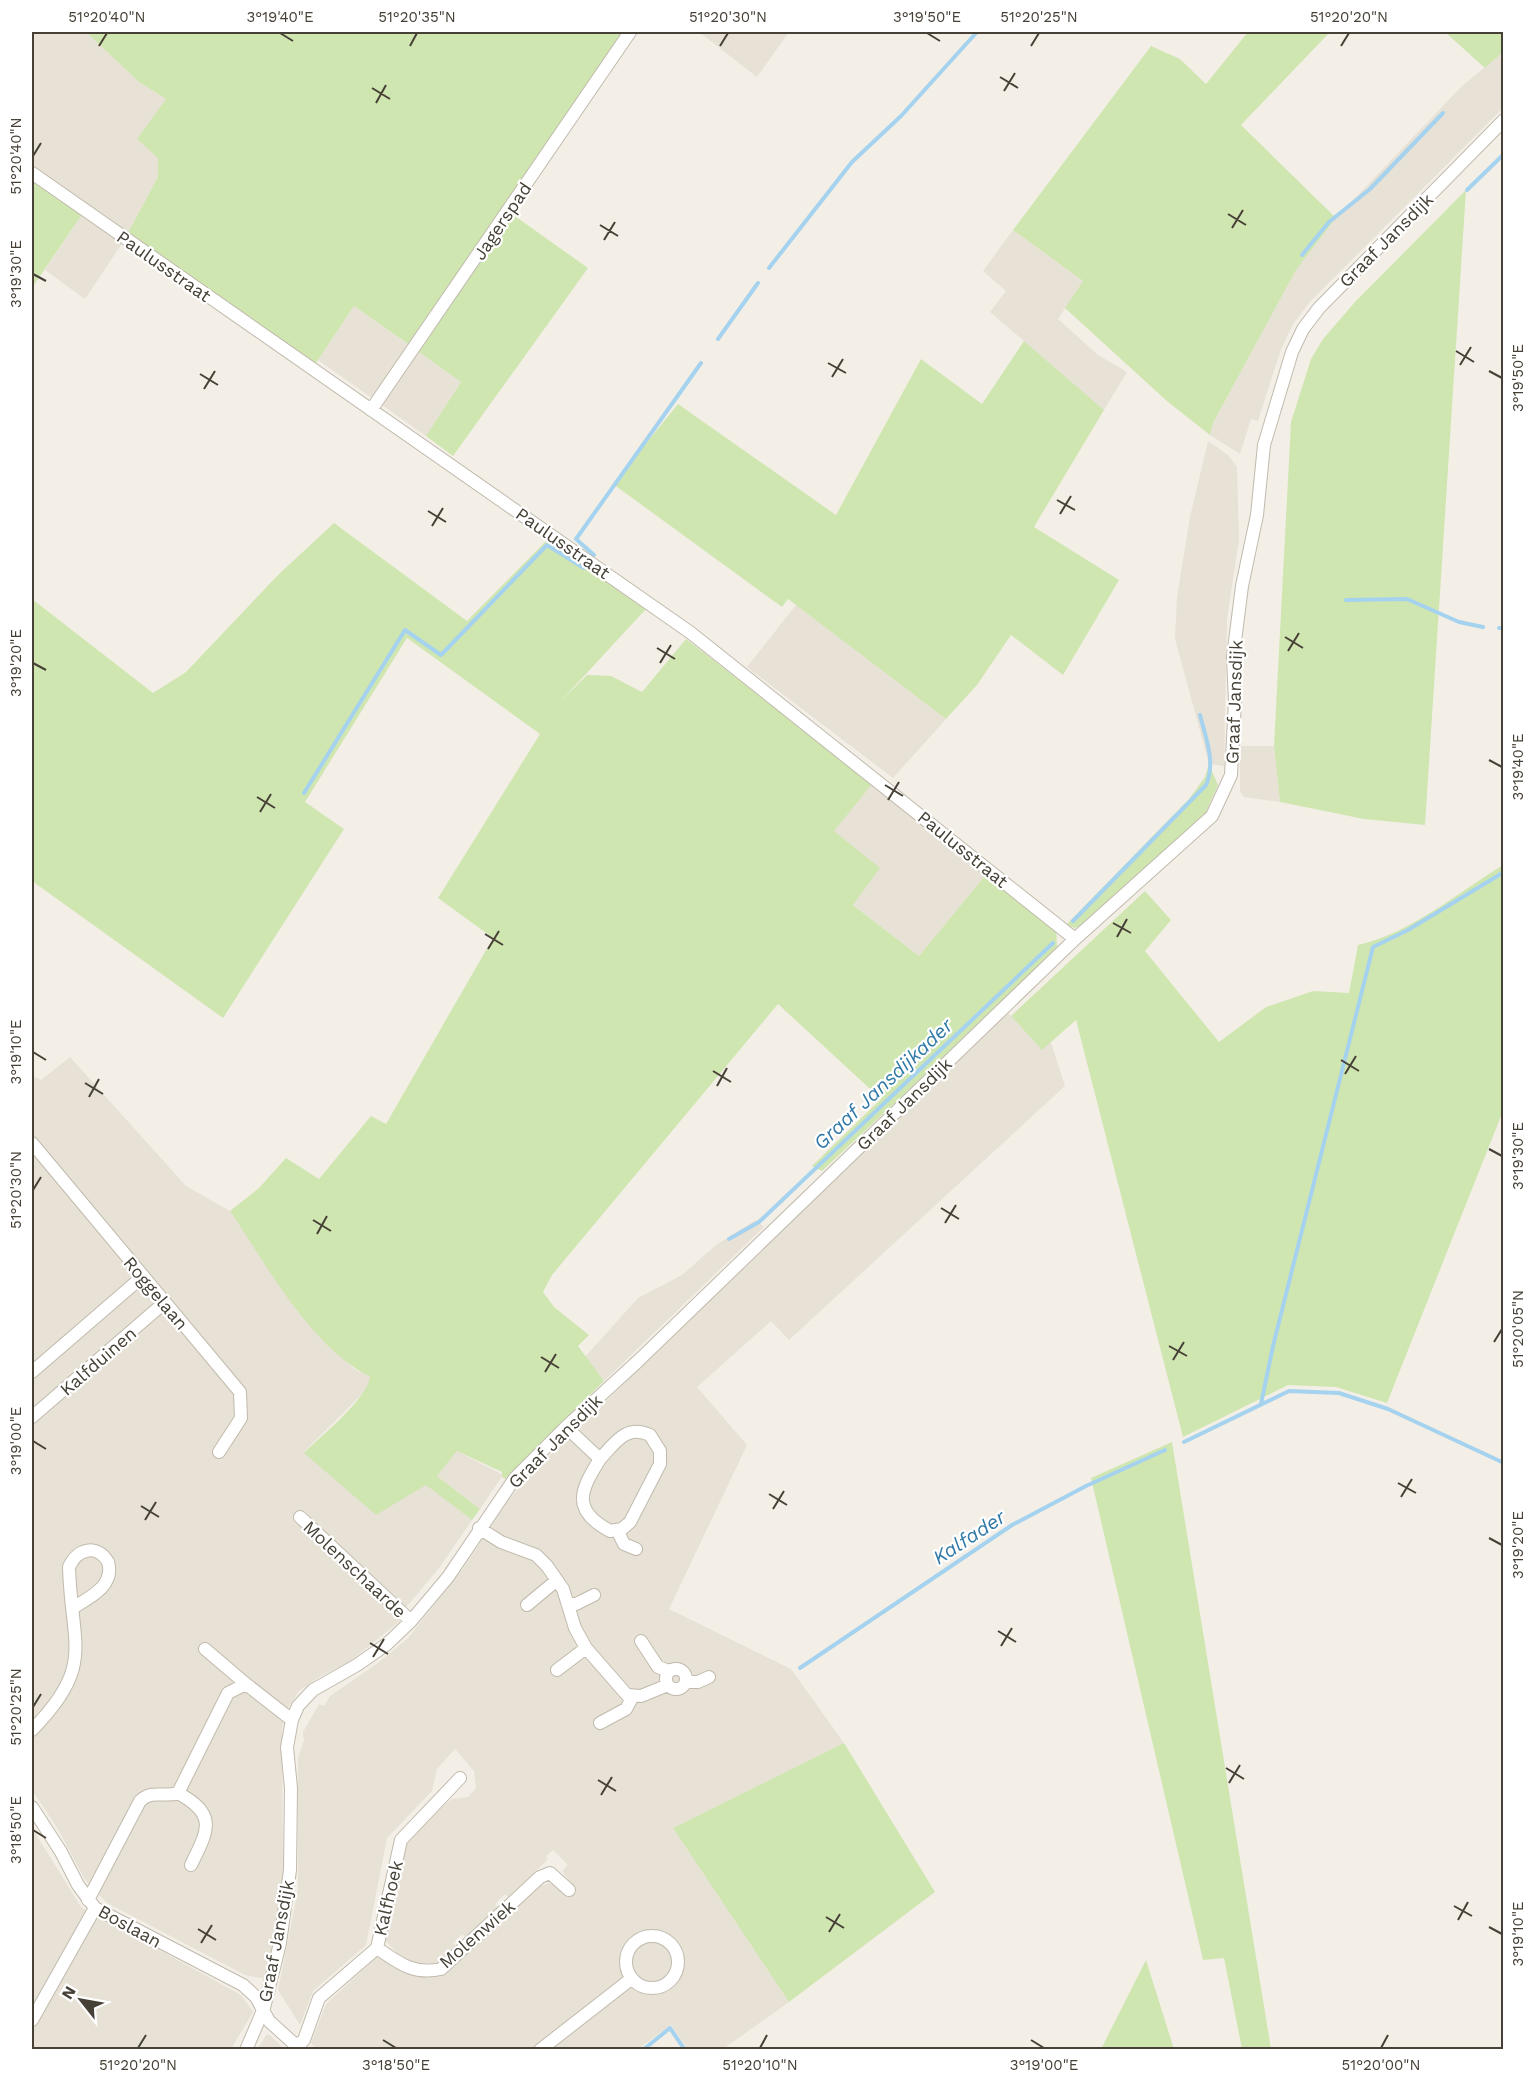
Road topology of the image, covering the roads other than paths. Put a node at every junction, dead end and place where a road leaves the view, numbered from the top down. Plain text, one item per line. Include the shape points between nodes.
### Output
1 (630, 32) edge
2 (1503, 120) edge
3 (32, 173) edge
4 (371, 410) junction
5 (1075, 939) junction
6 (32, 1143) edge
7 (142, 1277) junction
8 (164, 1303) junction
9 (32, 1372) edge
10 (32, 1418) edge
11 (566, 1426) junction
12 (219, 1452) dead end
13 (600, 1459) junction
14 (300, 1517) dead end
15 (479, 1528) junction
16 (617, 1530) junction
17 (636, 1549) dead end
18 (557, 1580) junction
19 (594, 1595) dead end
20 (568, 1604) junction
21 (527, 1605) dead end
22 (74, 1607) junction
23 (411, 1621) junction
24 (641, 1641) dead end
25 (586, 1648) junction
26 (205, 1649) dead end
27 (557, 1670) dead end
28 (669, 1671) junction
29 (709, 1677) dead end
30 (686, 1682) junction
31 (246, 1684) junction
32 (668, 1685) junction
33 (633, 1696) junction
34 (292, 1720) junction
35 (600, 1723) dead end
36 (32, 1730) edge
37 (460, 1778) dead end
38 (178, 1793) junction
39 (32, 1807) edge
40 (191, 1865) dead end
41 (569, 1890) dead end
42 (92, 1904) junction
43 (377, 1948) junction
44 (631, 1979) junction
45 (264, 2008) junction
46 (32, 2020) edge
47 (299, 2047) edge
48 (246, 2049) edge
49 (540, 2049) edge

1 - 4 street, Jagerspad
2 - 5 street, Graaf Jansdijk via 1302,329 1279,387 1264,445 1257,515 1233,657 1231,775 1212,816
3 - 4 street, Paulusstraat
4 - 5 street, Paulusstraat via 691,633
5 - 11 street, Graaf Jansdijk
6 - 7 street, Roggelaan
7 - 8 street, Roggelaan
7 - 9 street, Kalfduinen
8 - 10 street, Kalfduinen
8 - 12 street, Roggelaan via 240,1392 241,1418
11 - 13 street
11 - 15 street, Graaf Jansdijk via 515,1478
13 - 16 street via 589,1478 583,1506 597,1524
13 - 16 street via 623,1434 632,1431 650,1435 660,1451 660,1464 637,1510 630,1522
14 - 23 street, Molenschaarde
15 - 18 street via 501,1542 536,1555
15 - 23 street, Graaf Jansdijk via 448,1577
16 - 17 street via 624,1544
18 - 20 street
18 - 21 street
19 - 20 street
20 - 25 street
22 - 22 street via 69,1567 84,1550 99,1552 108,1562 109,1578
22 - 36 street via 76,1653 69,1683 54,1707
23 - 34 street, Graaf Jansdijk via 387,1644 313,1690 298,1706
24 - 28 street via 658,1666
25 - 27 street
25 - 33 street via 621,1689
26 - 31 street
28 - 30 street via 683,1671
28 - 32 street
29 - 30 street
30 - 32 street via 677,1689
31 - 34 street
31 - 38 street via 228,1694
32 - 33 street
33 - 35 street via 626,1709
34 - 45 street, Graaf Jansdijk via 287,1747 290,1870 280,1943
37 - 43 street, Kalfhoek via 401,1840
38 - 40 street via 196,1803 205,1819 205,1836
38 - 42 street via 153,1793 140,1801
39 - 42 street, Boslaan
41 - 43 street, Molenwiek via 550,1874 540,1877 441,1970 425,1973 407,1969
42 - 45 street, Boslaan via 243,1985
42 - 46 street
43 - 47 street, Kalfhoek via 319,1998
44 - 44 street via 648,1988 667,1984 678,1967 675,1948 658,1936 637,1940 626,1958
44 - 49 street
45 - 47 street, Boslaan via 269,2020
45 - 48 street, Graaf Jansdijk

